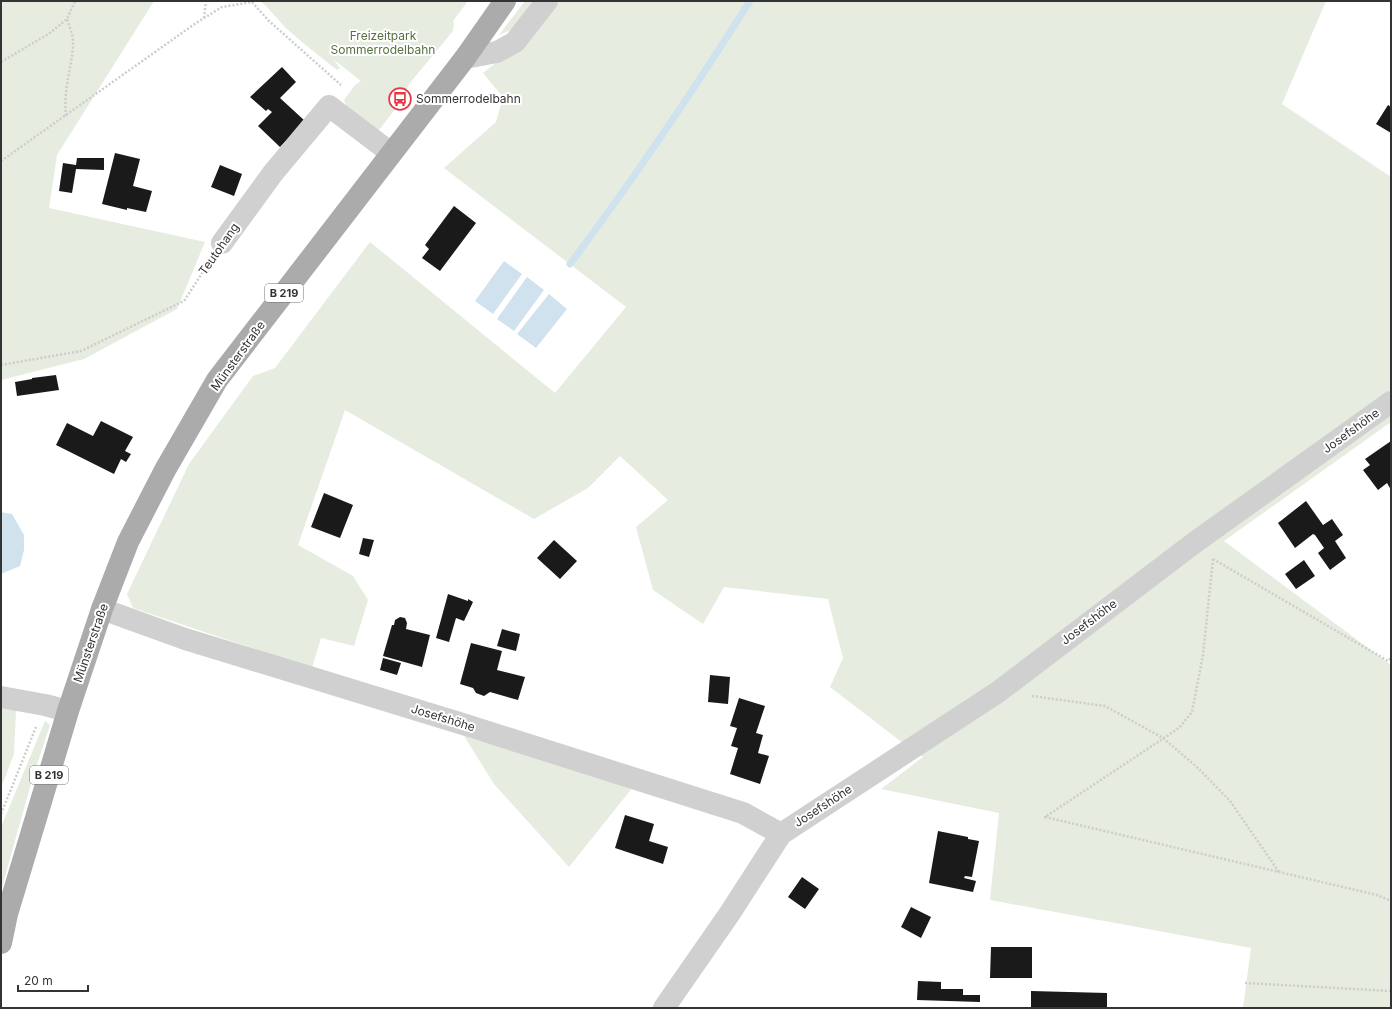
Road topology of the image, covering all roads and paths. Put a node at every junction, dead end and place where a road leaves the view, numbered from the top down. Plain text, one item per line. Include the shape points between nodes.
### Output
1 (75, 1) edge
2 (206, 1) edge
3 (505, 1) edge
4 (547, 1) edge
5 (252, 2) edge
6 (204, 18) junction
7 (67, 19) junction
8 (465, 58) junction
9 (1, 62) edge
10 (342, 87) dead end
11 (66, 116) junction
12 (391, 153) junction
13 (2, 160) edge
14 (222, 243) joint
15 (1, 365) edge
16 (1391, 402) edge
17 (102, 609) junction
18 (1390, 661) edge
19 (998, 692) junction
20 (1, 697) edge
21 (68, 711) junction
22 (1162, 738) junction
23 (781, 834) junction
24 (1279, 872) junction
25 (1391, 901) edge
26 (1, 942) edge
27 (1245, 984) dead end
28 (1391, 992) edge
29 (664, 1008) edge

1 - 7 path
2 - 6 path
3 - 8 main road, Münsterstraße / B 219
4 - 8 street via 516,42 497,52
5 - 6 path via 222,7
5 - 10 path via 269,21
6 - 11 path
7 - 9 path via 50,33
7 - 11 path via 72,32 73,46 64,103
8 - 12 main road, Münsterstraße / B 219
11 - 13 path
12 - 14 street, Teutohang via 329,106 273,173
12 - 17 main road, Münsterstraße / B 219 via 217,380 165,470 128,542
14 - 15 path, Teutohang via 184,300 81,351
16 - 19 street, Josefshöhe via 1194,543
17 - 21 main road, Münsterstraße / B 219
17 - 23 street, Josefshöhe via 185,639 743,813
18 - 22 path via 1213,559 1203,655 1192,712 1179,728
19 - 22 path via 1106,706
19 - 23 street, Josefshöhe
20 - 21 street
21 - 26 main road, Münsterstraße / B 219 via 7,914
22 - 24 path via 1198,768 1230,801
22 - 24 path via 1045,817
23 - 29 street, Josefshöhe
24 - 25 path via 1376,895
27 - 28 path

